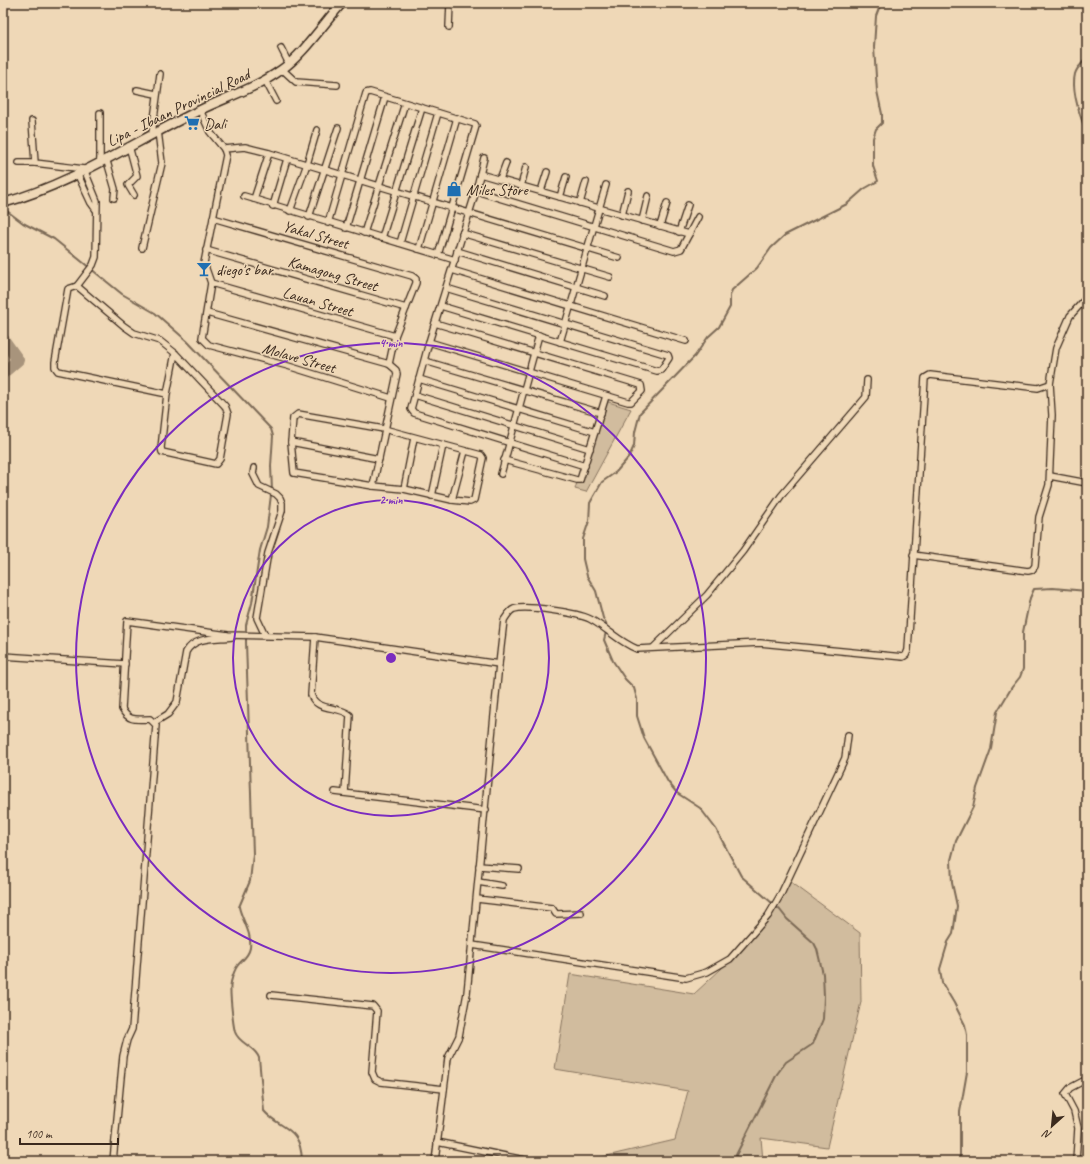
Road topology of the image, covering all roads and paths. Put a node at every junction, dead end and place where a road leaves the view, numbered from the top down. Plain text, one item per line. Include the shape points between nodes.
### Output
1 (342, 3) edge
2 (450, 3) edge
3 (449, 27) dead end
4 (281, 48) dead end
5 (286, 67) junction
6 (160, 74) dead end
7 (265, 80) junction
8 (337, 85) dead end
9 (137, 90) dead end
10 (156, 94) junction
11 (385, 97) junction
12 (276, 101) dead end
13 (405, 103) junction
14 (422, 108) junction
15 (200, 110) junction
16 (100, 113) dead end
17 (438, 113) junction
18 (457, 118) junction
19 (32, 121) dead end
20 (338, 128) dead end
21 (317, 130) dead end
22 (155, 133) junction
23 (129, 146) junction
24 (224, 149) junction
25 (269, 153) junction
26 (484, 158) dead end
27 (287, 159) junction
28 (103, 160) junction
29 (19, 163) dead end
30 (35, 163) junction
31 (506, 163) dead end
32 (307, 164) junction
33 (526, 167) dead end
34 (324, 170) junction
35 (81, 171) junction
36 (547, 172) dead end
37 (480, 174) junction
38 (343, 175) junction
39 (566, 177) dead end
40 (500, 179) junction
41 (360, 180) junction
42 (586, 182) dead end
43 (378, 186) junction
44 (522, 186) junction
45 (606, 186) dead end
46 (396, 191) junction
47 (476, 191) junction
48 (541, 191) junction
49 (628, 191) dead end
50 (134, 195) dead end
51 (244, 196) dead end
52 (414, 196) junction
53 (648, 196) dead end
54 (560, 197) junction
55 (114, 198) dead end
56 (254, 199) junction
57 (5, 202) edge
58 (433, 202) junction
59 (580, 202) junction
60 (667, 203) dead end
61 (688, 205) dead end
62 (273, 206) junction
63 (451, 206) junction
64 (601, 208) junction
65 (290, 212) junction
66 (469, 212) junction
67 (622, 215) junction
68 (309, 217) junction
69 (698, 217) dead end
70 (213, 218) junction
71 (642, 221) junction
72 (328, 223) junction
73 (660, 226) junction
74 (595, 227) junction
75 (346, 228) junction
76 (679, 232) junction
77 (364, 233) junction
78 (462, 233) junction
79 (689, 234) junction
80 (382, 238) junction
81 (400, 243) junction
82 (142, 248) dead end
83 (419, 249) junction
84 (588, 249) junction
85 (206, 250) junction
86 (457, 251) junction
87 (438, 254) junction
88 (619, 258) dead end
89 (455, 260) junction
90 (582, 269) junction
91 (452, 270) junction
92 (610, 277) dead end
93 (211, 283) junction
94 (77, 286) junction
95 (577, 287) junction
96 (446, 288) junction
97 (605, 296) dead end
98 (1087, 297) edge
99 (571, 305) junction
100 (441, 306) junction
101 (406, 308) junction
102 (207, 313) junction
103 (566, 323) junction
104 (435, 324) junction
105 (539, 335) junction
106 (395, 336) junction
107 (686, 340) dead end
108 (429, 342) junction
109 (560, 342) junction
110 (175, 353) junction
111 (535, 353) junction
112 (425, 361) junction
113 (389, 364) junction
114 (529, 372) junction
115 (419, 379) junction
116 (867, 380) dead end
117 (1050, 384) junction
118 (524, 389) junction
119 (167, 394) junction
120 (415, 395) junction
121 (606, 396) junction
122 (391, 398) junction
123 (518, 408) junction
124 (601, 413) junction
125 (514, 425) junction
126 (384, 430) junction
127 (595, 432) junction
128 (414, 438) junction
129 (291, 442) junction
130 (509, 443) junction
131 (443, 445) junction
132 (590, 449) junction
133 (465, 451) junction
134 (379, 459) junction
135 (504, 460) junction
136 (585, 466) junction
137 (254, 468) dead end
138 (501, 474) dead end
139 (1050, 476) junction
140 (1087, 483) edge
141 (373, 486) junction
142 (404, 489) junction
143 (432, 496) junction
144 (452, 500) junction
145 (913, 555) junction
146 (265, 635) junction
147 (252, 636) junction
148 (315, 637) junction
149 (654, 647) junction
150 (3, 656) edge
151 (125, 664) junction
152 (499, 664) junction
153 (155, 722) junction
154 (848, 736) dead end
155 (335, 792) dead end
156 (345, 793) junction
157 (486, 810) junction
158 (479, 866) junction
159 (519, 869) dead end
160 (478, 882) junction
161 (502, 886) dead end
162 (477, 899) junction
163 (581, 913) dead end
164 (472, 945) junction
165 (271, 995) dead end
166 (1087, 1079) edge
167 (444, 1089) junction
168 (437, 1142) junction
169 (502, 1158) edge
170 (113, 1161) edge
171 (435, 1161) edge
172 (528, 1161) edge
173 (1076, 1161) edge

1 - 5 main road, Lipa - Ibaan Provincial Road
2 - 3 street
4 - 5 street
5 - 7 main road, Lipa - Ibaan Provincial Road
5 - 8 street via 296,82
6 - 10 street
7 - 12 street
7 - 15 main road, Lipa - Ibaan Provincial Road
9 - 10 street
10 - 22 street
11 - 13 street
11 - 38 street via 366,93
11 - 41 street
13 - 14 street
13 - 43 street
14 - 17 street
14 - 46 street
15 - 22 main road, Lipa - Ibaan Provincial Road
15 - 24 street via 210,132
16 - 28 street
17 - 18 street
17 - 52 street
18 - 58 street
18 - 63 street via 476,126
19 - 30 street
20 - 34 street
21 - 32 street
22 - 23 main road, Lipa - Ibaan Provincial Road
22 - 82 street via 162,162
23 - 28 main road, Lipa - Ibaan Provincial Road
23 - 50 street via 137,176 128,185
24 - 25 street via 245,147
24 - 70 street via 226,162
25 - 27 street
25 - 56 street
26 - 37 street
27 - 32 street
27 - 62 street
28 - 35 main road, Lipa - Ibaan Provincial Road
28 - 55 street via 115,189
29 - 30 street
30 - 35 street
31 - 40 street
32 - 34 street
32 - 65 street
33 - 44 street
34 - 38 street
34 - 68 street
35 - 57 main road, Lipa - Ibaan Provincial Road via 39,191
35 - 94 street via 97,201 96,257 92,267
36 - 48 street
37 - 40 street
37 - 47 street
38 - 41 street
38 - 72 street
39 - 54 street
40 - 44 street
41 - 43 street
41 - 75 street
42 - 59 street
43 - 46 street
43 - 77 street
44 - 48 street
45 - 64 street
46 - 52 street
46 - 80 street
47 - 66 street
47 - 74 street
48 - 54 street
49 - 67 street
51 - 56 street
52 - 58 street
52 - 81 street
53 - 71 street
54 - 59 street
56 - 62 street
58 - 63 street
58 - 83 street
59 - 64 street
60 - 73 street
61 - 76 street
62 - 65 street
63 - 66 street
63 - 87 street
64 - 67 street
64 - 74 street
65 - 68 street
66 - 78 street
66 - 84 street
67 - 71 street
68 - 72 street
69 - 79 street
70 - 85 street
70 - 101 street, Yakal Street via 412,276 416,283
71 - 73 street
72 - 75 street
73 - 76 street
74 - 79 street via 674,251 681,249
74 - 84 street
75 - 77 street
76 - 79 street
77 - 80 street
78 - 86 street
78 - 90 street
80 - 81 street
81 - 83 street
83 - 87 street
84 - 88 street
84 - 90 street
85 - 93 street via 204,263
85 - 101 street, Kamagong Street
86 - 89 street
86 - 95 street
87 - 89 street
89 - 91 street
90 - 92 street
90 - 95 street
91 - 96 street
91 - 99 street
93 - 102 street
93 - 106 street, Lauan Street
94 - 110 street via 134,333 160,341
94 - 119 street via 68,289 55,367 64,374
95 - 97 street
95 - 99 street
96 - 100 street
96 - 103 street
98 - 117 street via 1070,316 1058,342
99 - 103 street
99 - 107 street
100 - 104 street
100 - 105 street
101 - 106 street
102 - 113 street
102 - 122 street, Molave Street via 202,338 209,345
103 - 109 street
103 - 109 street via 668,355 669,358 661,370 657,371
104 - 108 street
104 - 111 street
105 - 109 street
105 - 111 street
106 - 113 street
108 - 112 street
108 - 114 street
110 - 119 street
110 - 119 street via 227,409 220,459 216,464 162,452
111 - 114 street
111 - 121 street via 641,385 643,388 630,402
112 - 115 street
112 - 118 street
113 - 122 street via 397,374
114 - 118 street
114 - 121 street
115 - 120 street
115 - 123 street
116 - 149 street via 866,397 781,496 743,551 707,595
117 - 139 street
117 - 145 street via 1038,388 930,375 925,378
118 - 123 street
118 - 124 street
120 - 125 street
120 - 130 street via 411,409 414,413
121 - 124 street
122 - 126 street
123 - 125 street
123 - 127 street
124 - 127 street
125 - 130 street
125 - 132 street
126 - 128 street
126 - 129 street via 298,414 293,418
126 - 134 street
127 - 132 street
128 - 131 street
128 - 142 street
129 - 134 street
129 - 141 street via 294,472
130 - 135 street
130 - 136 street
131 - 133 street
131 - 143 street
132 - 136 street
133 - 144 street
133 - 144 street via 481,455 483,458 474,500
134 - 141 street
135 - 136 street via 577,480 580,480
135 - 138 street
137 - 146 street via 253,474 260,486 276,494 282,503 282,511 268,553 257,618
139 - 140 street
139 - 145 street via 1050,485 1039,517 1035,566 1032,570 960,563
141 - 142 street
142 - 143 street
143 - 144 street
145 - 149 street via 908,650 902,657 760,643
146 - 147 street
146 - 148 street
147 - 151 street via 127,621
147 - 153 street via 193,642 186,652 177,702 168,714
148 - 152 street
148 - 156 street via 310,695 318,705 345,711 351,720
149 - 152 street via 638,648 618,639 580,614 523,608 513,610 504,620
150 - 151 street
151 - 153 street via 122,710 126,717 132,720 150,719
152 - 157 street
153 - 170 street via 132,1029 123,1056
154 - 164 street via 845,758 781,894 768,916 730,959 707,972 686,978
155 - 156 street
156 - 157 street
157 - 158 street
158 - 159 street
158 - 160 street
160 - 161 street
160 - 162 street
162 - 163 street via 552,908 556,914
162 - 164 street
164 - 167 street via 459,1036 448,1058
165 - 167 street via 373,1006 377,1011 372,1072 375,1079 381,1082
166 - 173 street via 1070,1088 1065,1094 1074,1110 1078,1128
167 - 168 street
168 - 169 street
168 - 171 street
169 - 172 street

